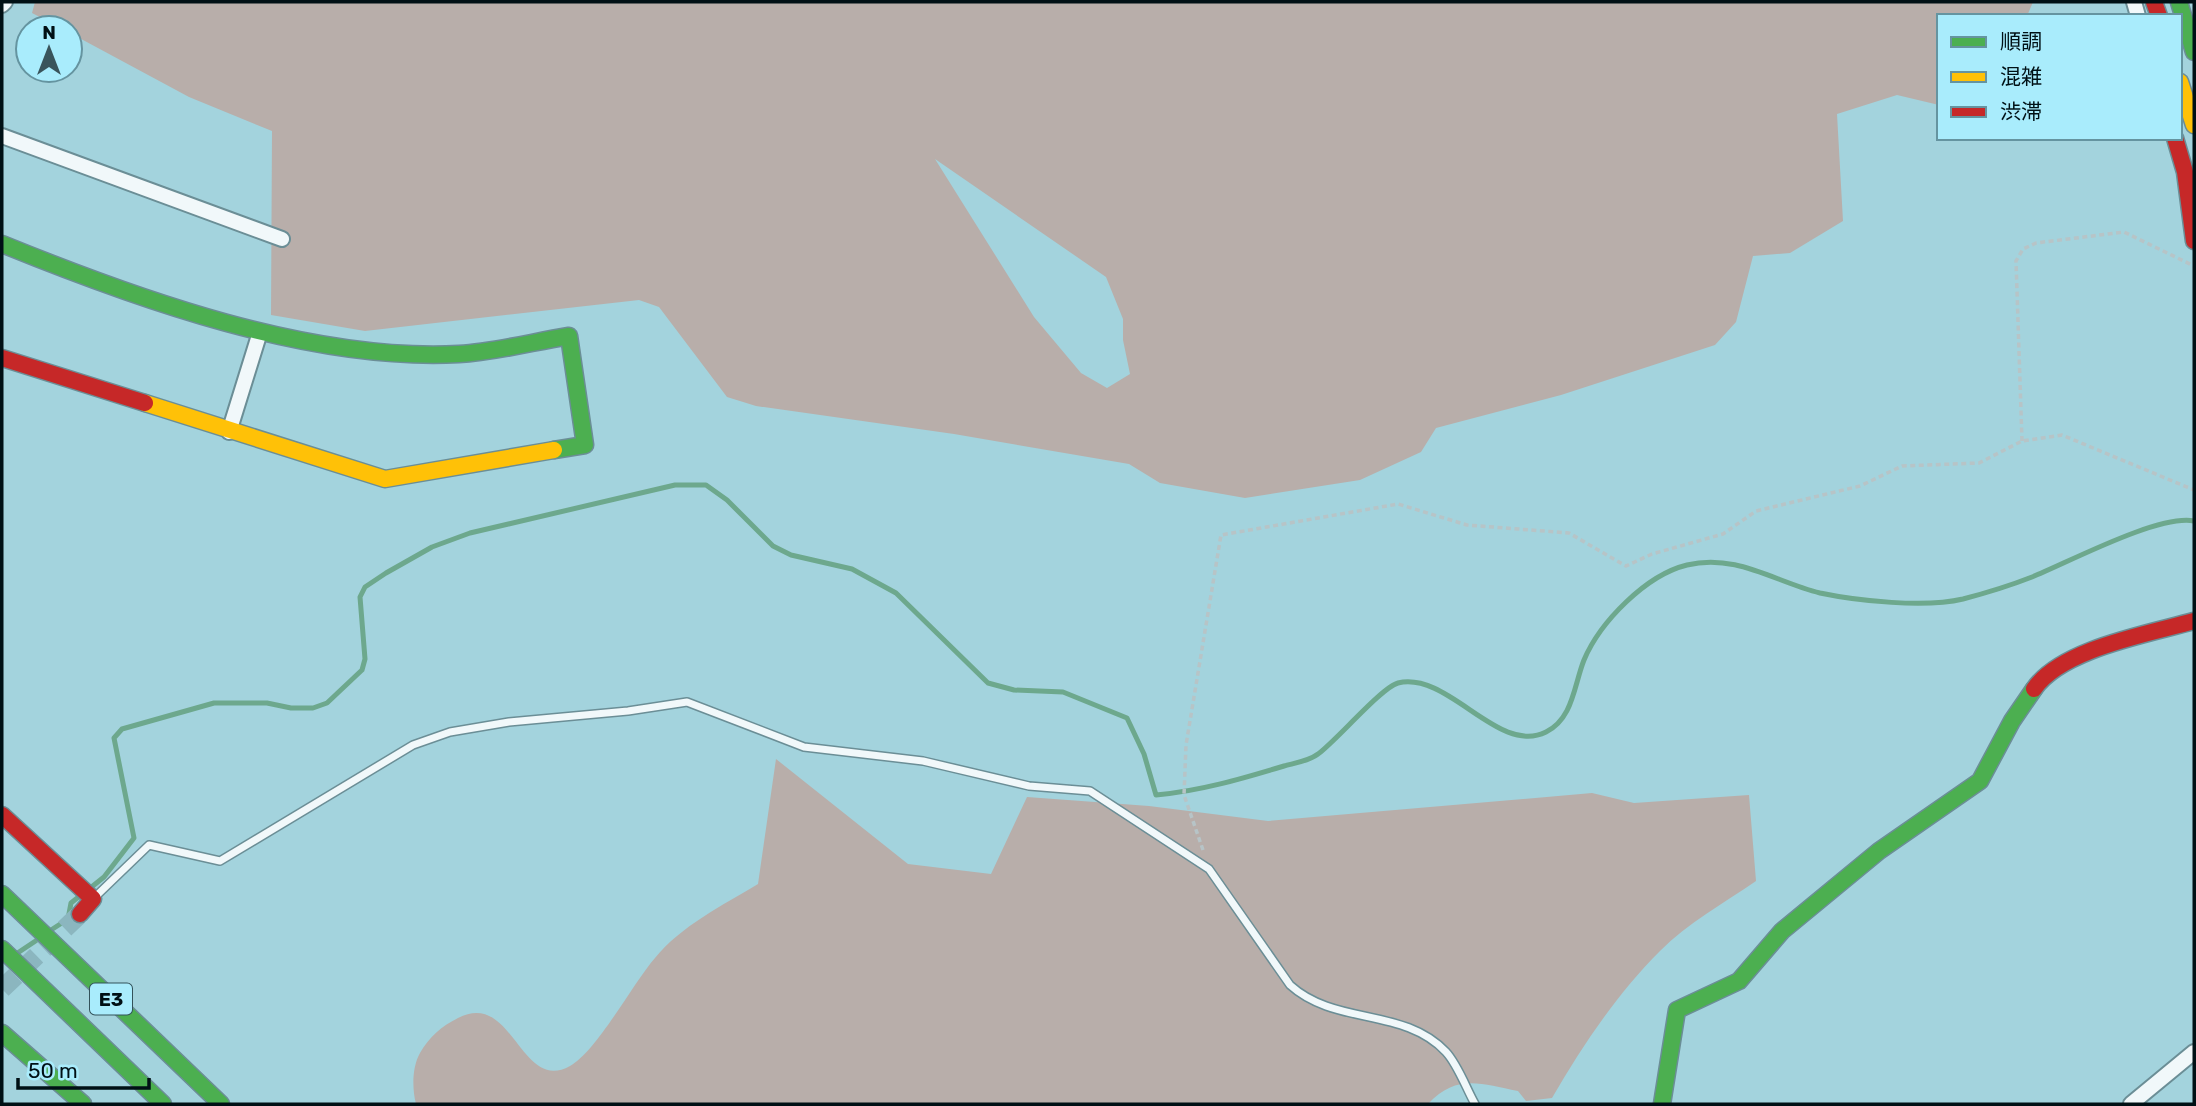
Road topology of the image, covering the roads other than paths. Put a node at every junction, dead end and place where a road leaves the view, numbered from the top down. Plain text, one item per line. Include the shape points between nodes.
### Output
1 (2179, 2) edge
2 (2194, 52) edge
3 (2182, 88) edge
4 (2194, 125) edge
5 (2, 136) edge
6 (2176, 140) edge
7 (282, 239) dead end
8 (2194, 241) edge
9 (2, 244) edge
10 (260, 332) junction
11 (2, 358) edge
12 (229, 432) junction
13 (2194, 621) edge
14 (2, 815) edge
15 (2, 894) edge
16 (93, 899) junction
17 (80, 914) tunnel mouth
18 (2, 949) edge
19 (2, 1033) edge
20 (2194, 1052) edge
21 (83, 1104) edge
22 (163, 1104) edge
23 (221, 1104) edge
24 (1475, 1104) edge
25 (1662, 1104) edge
26 (2131, 1104) edge

1 - 2 main road
3 - 4 main road
5 - 7 street
6 - 8 main road via 2185,172
9 - 10 main road via 110,288
10 - 12 street
10 - 12 main road via 414,354 461,354 569,336 585,445 385,479
11 - 12 main road
13 - 25 main road via 2104,646 2045,674 2012,721 1980,781 1879,851 1782,931 1739,981 1676,1010
14 - 16 main road
15 - 23 main road, E3
16 - 17 main road
16 - 24 lane via 149,845 220,861 425,741 509,722 687,702 804,747 923,761 1029,786 1090,791 1209,869 1290,985 1305,999 1405,1025 1422,1035 1447,1052
18 - 22 main road, E3
19 - 21 main road
20 - 26 street

